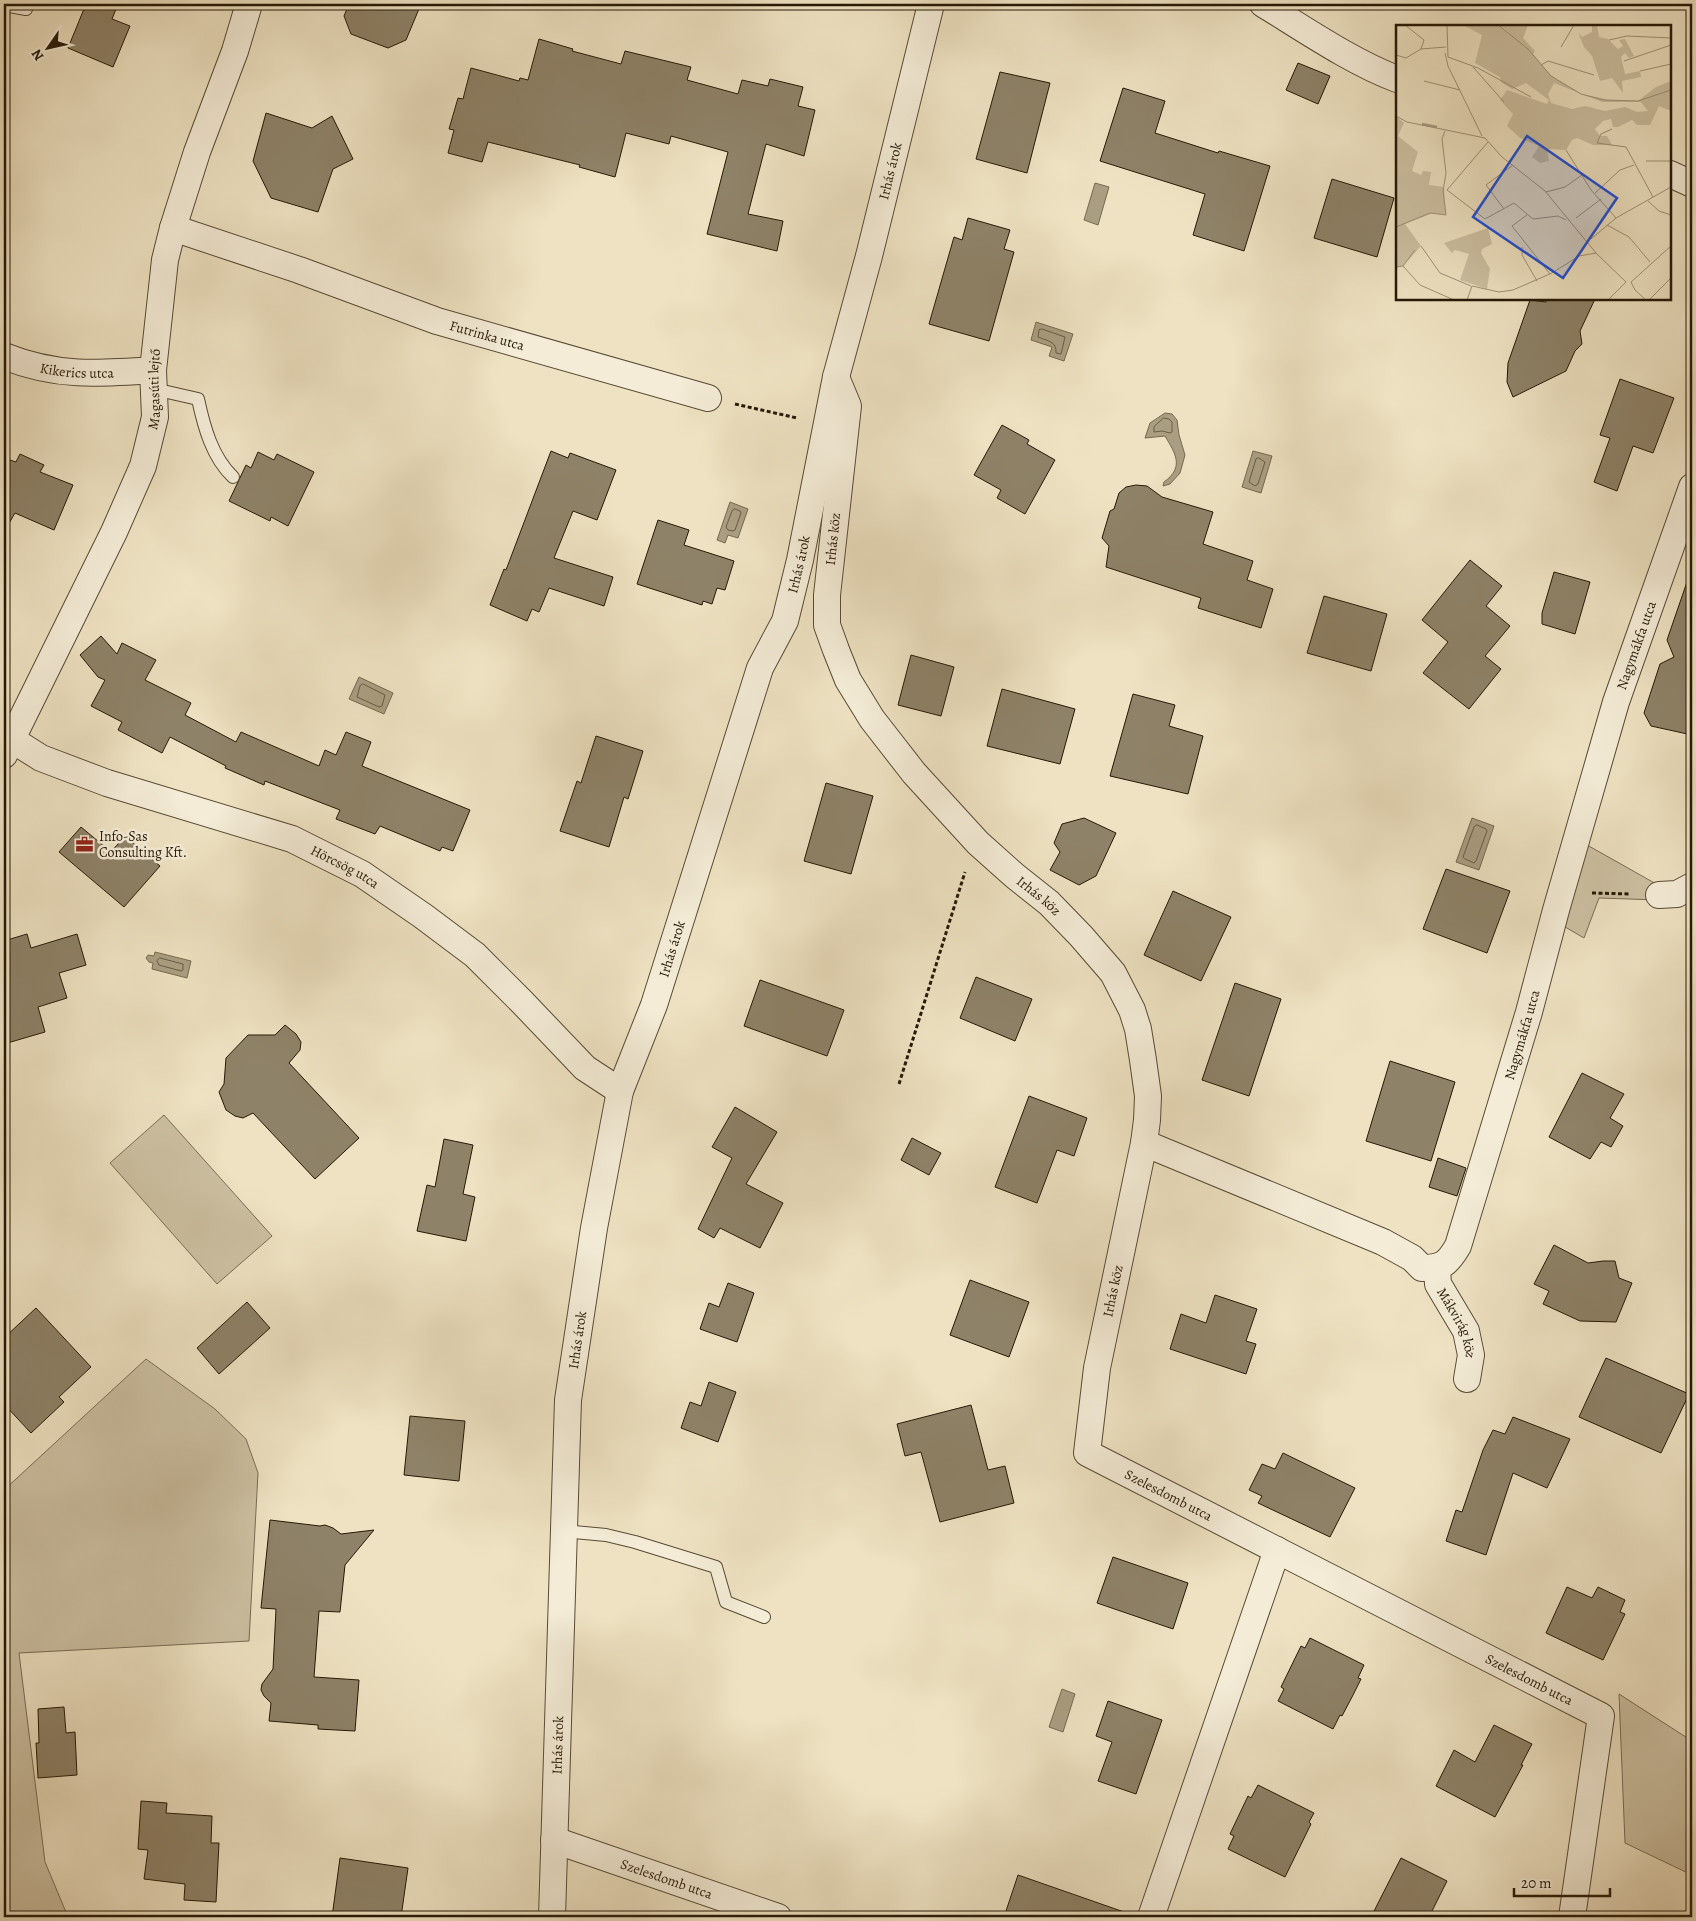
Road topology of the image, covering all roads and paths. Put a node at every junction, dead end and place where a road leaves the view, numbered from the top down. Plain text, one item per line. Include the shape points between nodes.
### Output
1 (4, 4) edge
2 (28, 4) edge
3 (249, 4) edge
4 (931, 4) edge
5 (1263, 4) edge
6 (1396, 79) edge
7 (1671, 174) edge
8 (1692, 184) edge
9 (173, 228) junction
10 (4, 356) edge
11 (836, 377) junction
12 (153, 380) junction
13 (708, 398) joint
14 (801, 419) dead end
15 (233, 477) dead end
16 (1692, 487) edge
17 (7, 747) edge
18 (975, 840) junction
19 (1692, 886) edge
20 (1659, 895) joint
21 (1588, 900) dead end
22 (899, 1084) dead end
23 (620, 1091) junction
24 (1144, 1143) junction
25 (1437, 1268) junction
26 (1467, 1379) dead end
27 (1087, 1453) joint
28 (563, 1531) junction
29 (1277, 1550) junction
30 (764, 1617) dead end
31 (554, 1840) junction
32 (552, 1917) edge
33 (778, 1917) edge
34 (1151, 1917) edge
35 (1572, 1917) edge

1 - 2 lane via 26,8
3 - 9 street, Magasúti lejtő
4 - 11 street, Irhás árok via 872,246
5 - 6 street
7 - 8 street
9 - 12 street, Magasúti lejtő via 164,260
9 - 13 street, Futrinka utca via 437,321
10 - 12 street, Kikerics utca via 39,369 109,373
11 - 18 street, Irhás köz via 848,406 827,595 827,625 848,680 872,719
11 - 23 street, Irhás árok via 785,621 760,668 654,1005
12 - 15 lane via 198,399 204,428 223,468
12 - 17 street, Magasúti lejtő via 155,416 143,466 114,532
13 - 14 path
16 - 25 street, Nagymákfa utca via 1616,702 1529,1012 1458,1246 1450,1260
17 - 23 street, Hörcsög utca via 107,783 292,839 362,874 475,955 585,1068
18 - 22 path
18 - 24 street, Irhás köz via 1049,903 1082,936 1124,992 1138,1029 1148,1096
19 - 20 street via 1677,894
20 - 21 path via 1593,892
23 - 28 street, Irhás árok via 594,1228 568,1400
24 - 25 street via 1383,1242 1412,1258 1422,1268
24 - 27 street, Irhás köz via 1096,1368
25 - 26 street, Mákvirág köz via 1438,1284 1466,1331 1471,1355
27 - 29 street, Szelesdomb utca
28 - 30 lane via 628,1540 716,1567 726,1602
28 - 31 street, Irhás árok
29 - 34 street
29 - 35 street, Szelesdomb utca via 1601,1716
31 - 32 street, Irhás árok
31 - 33 street, Szelesdomb utca

